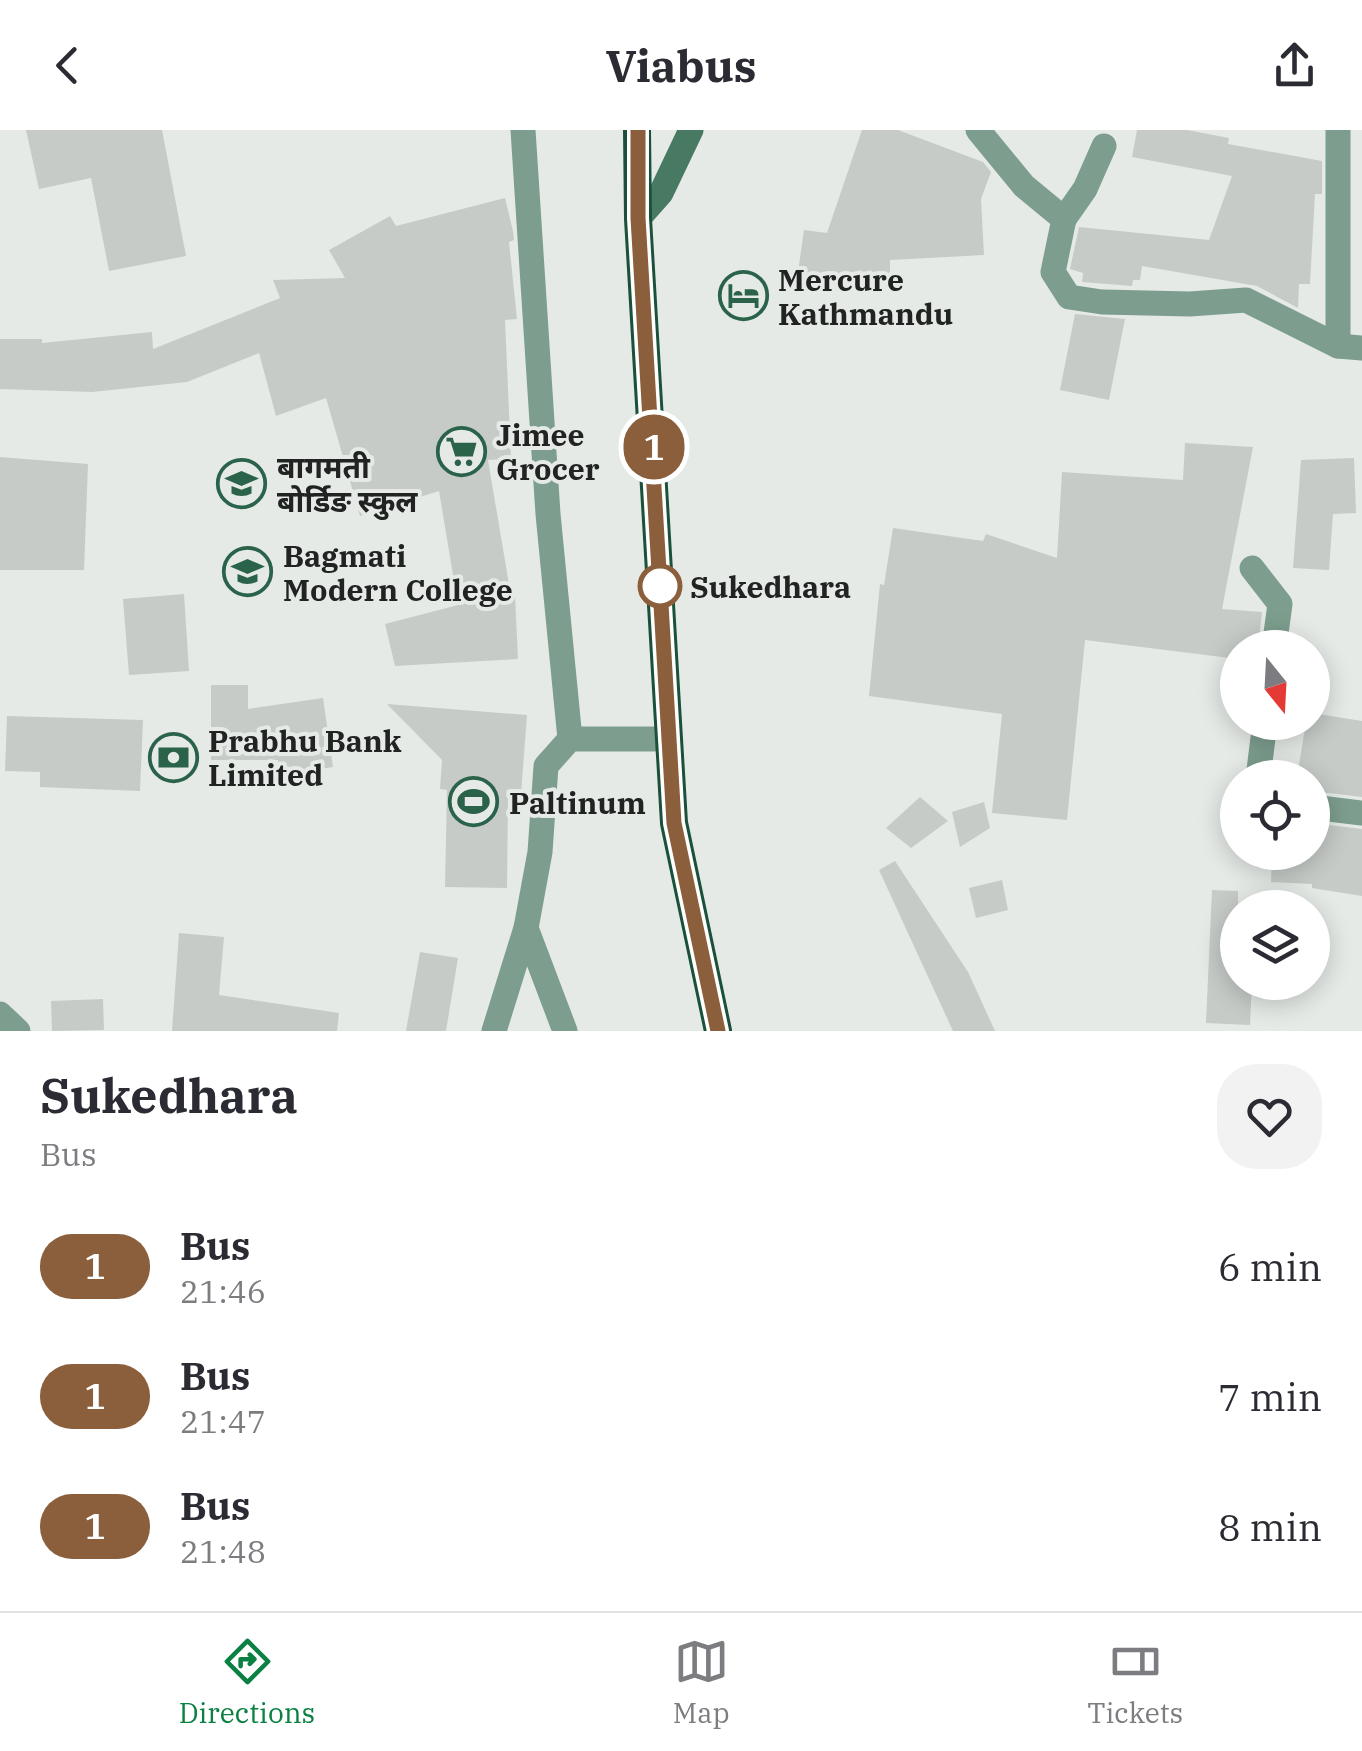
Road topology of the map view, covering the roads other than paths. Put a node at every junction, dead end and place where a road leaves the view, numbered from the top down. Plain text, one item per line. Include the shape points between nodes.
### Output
1 (522, 130) edge
2 (638, 130) edge
3 (691, 130) edge
4 (978, 130) edge
5 (1338, 130) edge
6 (1104, 146) dead end
7 (638, 218) junction
8 (1064, 219) junction
9 (1350, 347) edge
10 (1252, 568) dead end
11 (1276, 630) edge
12 (570, 739) junction
13 (666, 739) junction
14 (1330, 809) edge
15 (1362, 813) edge
16 (526, 928) junction
17 (0, 1014) edge
18 (18, 1031) edge
19 (494, 1031) edge
20 (566, 1031) edge
21 (718, 1031) edge

1 - 12 street
2 - 7 highway
3 - 7 main road via 661,193
4 - 8 street via 1024,186
5 - 9 street
6 - 8 street
7 - 13 highway
8 - 9 street via 1053,272 1069,297 1246,300
10 - 11 street via 1280,604
12 - 13 street
12 - 16 street via 546,766
13 - 21 highway via 682,872
14 - 15 street
16 - 19 street
16 - 20 street
17 - 18 street

